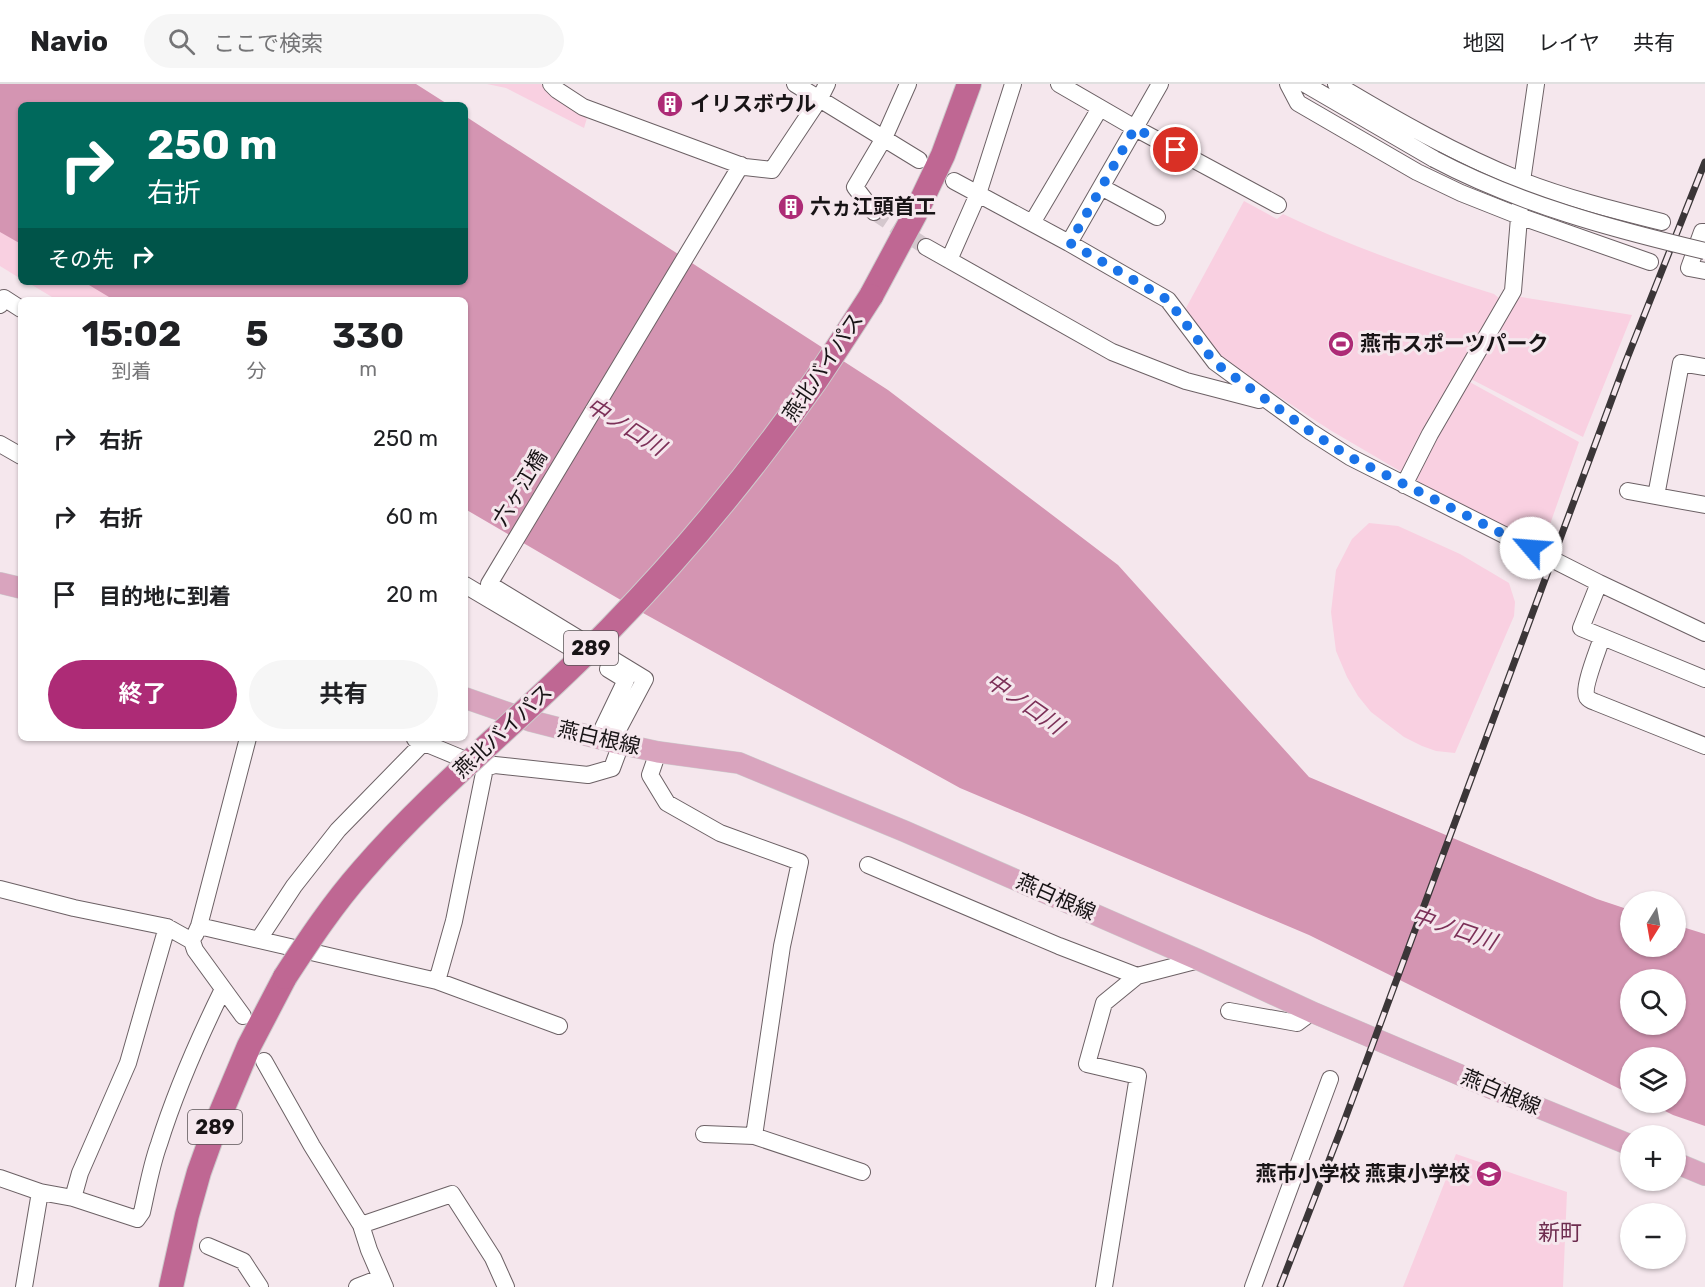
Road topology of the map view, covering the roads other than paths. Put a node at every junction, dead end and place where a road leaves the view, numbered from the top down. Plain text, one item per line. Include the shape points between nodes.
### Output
1 (551, 84) edge
2 (795, 84) edge
3 (908, 84) edge
4 (969, 84) edge
5 (1013, 84) edge
6 (1059, 84) edge
7 (1160, 84) edge
8 (1288, 84) edge
9 (1305, 84) edge
10 (1336, 84) edge
11 (1536, 84) edge
12 (824, 91) edge
13 (1100, 108) junction
14 (1135, 128) junction
15 (884, 138) junction
16 (919, 160) dead end
17 (741, 165) junction
18 (954, 181) dead end
19 (1522, 181) junction
20 (1101, 187) junction
21 (978, 194) junction
22 (1278, 205) dead end
23 (874, 212) tunnel mouth
24 (1519, 216) junction
25 (1157, 217) dead end
26 (1662, 222) dead end
27 (1032, 223) junction
28 (1705, 232) edge
29 (1070, 243) junction
30 (926, 247) tunnel mouth
31 (1705, 251) edge
32 (949, 260) junction
33 (1650, 262) dead end
34 (1705, 271) edge
35 (1, 300) edge
36 (18, 308) edge
37 (1705, 367) edge
38 (1269, 402) junction
39 (0, 444) edge
40 (18, 454) edge
41 (1404, 485) junction
42 (1628, 491) dead end
43 (1656, 496) junction
44 (1705, 506) edge
45 (0, 583) edge
46 (1599, 583) junction
47 (18, 587) edge
48 (468, 587) edge
49 (1705, 633) edge
50 (1602, 637) junction
51 (1705, 679) edge
52 (468, 699) edge
53 (602, 730) junction
54 (247, 741) edge
55 (417, 741) edge
56 (420, 741) edge
57 (621, 744) junction
58 (1705, 746) edge
59 (658, 752) junction
60 (485, 768) junction
61 (868, 865) dead end
62 (0, 889) edge
63 (167, 927) junction
64 (196, 933) junction
65 (259, 939) junction
66 (1199, 960) junction
67 (1137, 976) junction
68 (438, 981) junction
69 (223, 989) junction
70 (1229, 1011) dead end
71 (1312, 1012) junction
72 (243, 1016) dead end
73 (559, 1026) dead end
74 (264, 1060) dead end
75 (1330, 1079) dead end
76 (704, 1134) dead end
77 (754, 1136) junction
78 (1620, 1141) edge
79 (1686, 1167) edge
80 (862, 1172) dead end
81 (1705, 1175) edge
82 (0, 1178) edge
83 (40, 1192) junction
84 (73, 1198) junction
85 (361, 1225) junction
86 (208, 1246) dead end
87 (383, 1283) edge
88 (24, 1287) edge
89 (171, 1287) edge
90 (260, 1287) edge
91 (357, 1287) edge
92 (506, 1287) edge
93 (1104, 1287) edge
94 (1253, 1287) edge

1 - 17 street via 583,107
2 - 12 street
3 - 15 street
4 - 89 highway, 燕北バイパス / 289, bridge via 943,155 871,296 784,424 703,527 612,627 417,812 321,921 285,977 249,1046 217,1122 187,1215
5 - 21 street
6 - 13 street
7 - 14 street
8 - 24 street via 1298,103 1417,172
9 - 31 street, bridge via 1462,174 1558,211
10 - 19 street via 1439,143
11 - 19 street
12 - 15 street
12 - 17 street via 772,170
13 - 14 street
13 - 27 street
14 - 20 street
14 - 22 street
15 - 16 street
15 - 23 street via 855,187
17 - 53 street, 六ヶ江橋 via 489,584 645,680 620,726
18 - 21 street
19 - 24 street
19 - 26 street
20 - 25 street
20 - 29 street
21 - 27 street
21 - 32 street
24 - 33 street
24 - 41 street via 1513,291
27 - 29 street
28 - 34 street via 1689,268
29 - 38 street via 1168,300 1215,363
30 - 32 street
32 - 38 street via 1112,352 1186,381
35 - 36 street
37 - 43 street via 1682,363
38 - 41 street via 1350,457
39 - 40 street
41 - 46 street
42 - 43 street
43 - 44 street
45 - 47 main road
46 - 49 street
46 - 50 street via 1581,628
48 - 53 street via 626,680
50 - 51 street
50 - 58 street via 1587,697
52 - 53 main road, 燕白根線 via 531,721
53 - 57 main road, 燕白根線
54 - 64 street
55 - 65 street via 338,830
56 - 60 street
57 - 59 main road, 燕白根線
57 - 60 street via 612,768 588,775 495,765
59 - 66 main road, 燕白根線 via 739,763
59 - 77 street via 650,775 667,804 720,833 800,861 782,946
60 - 68 street
61 - 67 street
62 - 63 street
63 - 64 street
63 - 84 street via 128,1063
64 - 65 street
64 - 69 street via 195,950
65 - 68 street
66 - 67 street
66 - 71 main road, 燕白根線
67 - 93 street via 1104,1003 1087,1064 1138,1076
68 - 73 street
69 - 72 street
69 - 84 street via 177,1089 137,1219
70 - 71 street via 1297,1023
71 - 78 main road, 燕白根線
74 - 85 street
75 - 94 street
76 - 77 street
77 - 80 street
79 - 81 main road
82 - 83 street
83 - 84 street
83 - 88 street
85 - 87 street
85 - 92 street via 452,1194 493,1258
86 - 90 street via 243,1260
87 - 91 street

